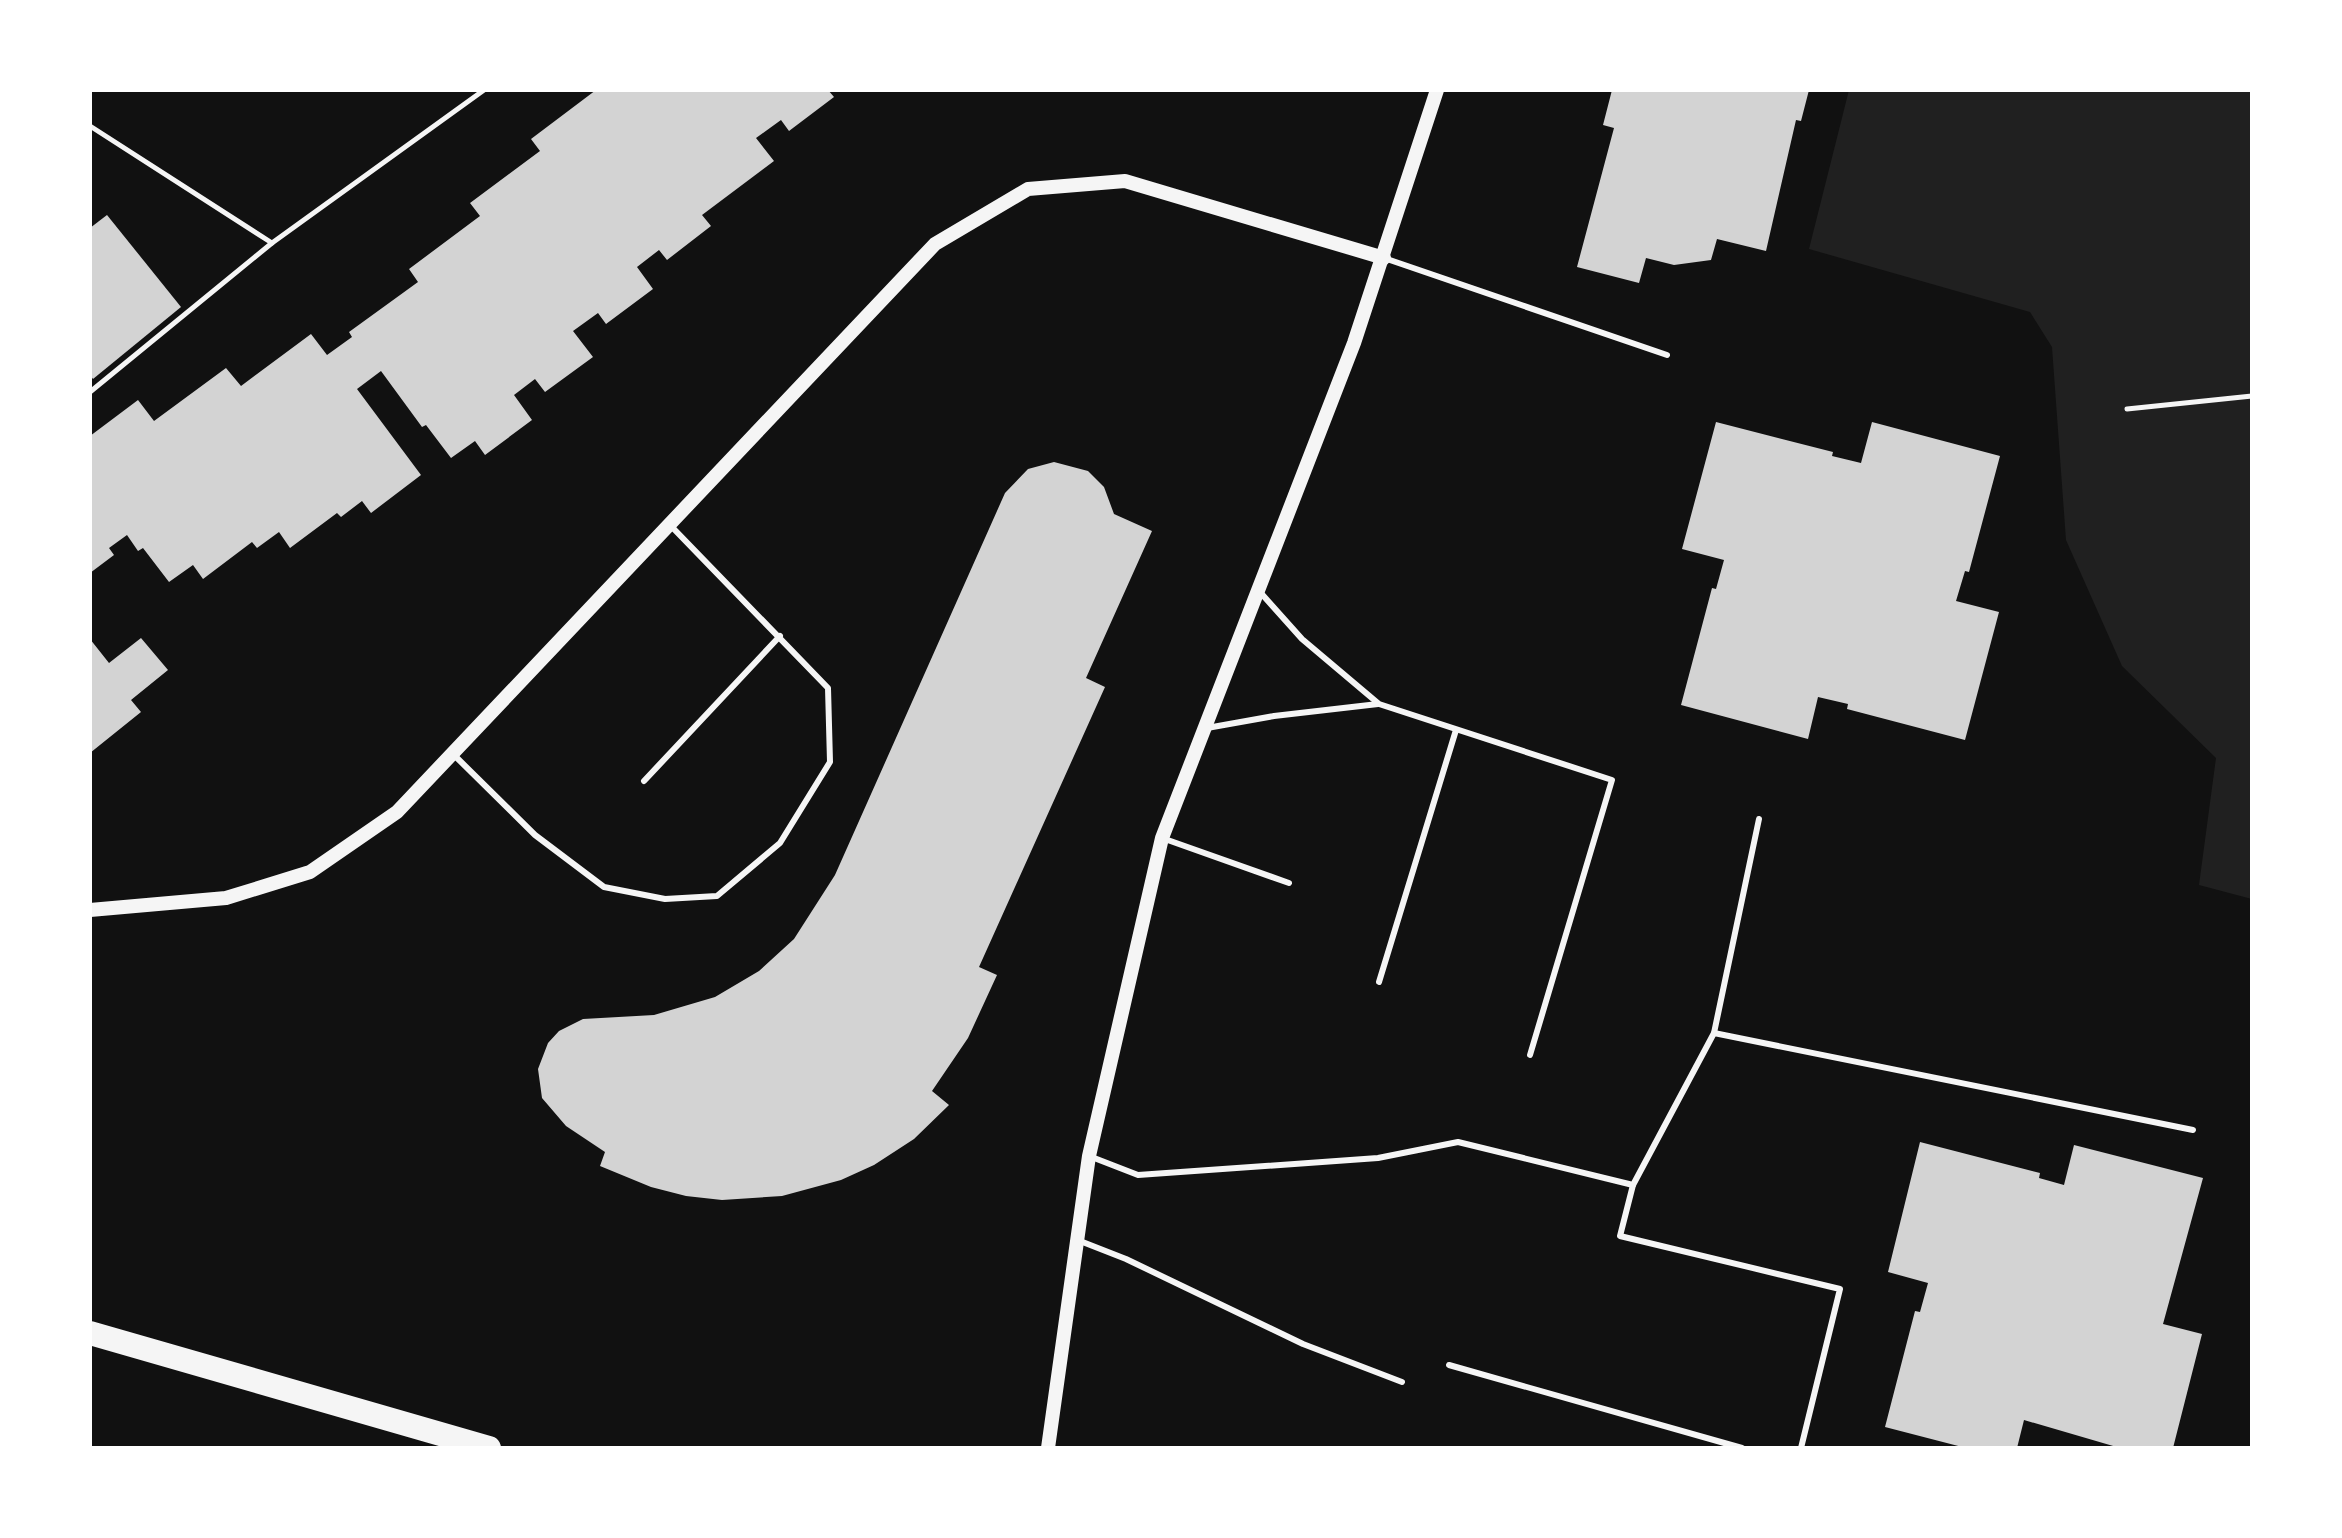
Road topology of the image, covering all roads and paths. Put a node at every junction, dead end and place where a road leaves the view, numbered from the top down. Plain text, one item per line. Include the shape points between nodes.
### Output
1 (1437, 90) edge
2 (481, 91) edge
3 (90, 126) edge
4 (272, 243) junction
5 (1384, 258) junction
6 (1667, 355) dead end
7 (90, 392) edge
8 (2252, 396) edge
9 (2127, 409) dead end
10 (670, 525) junction
11 (1258, 589) junction
12 (780, 636) junction
13 (1379, 704) junction
14 (1204, 729) junction
15 (1456, 730) junction
16 (453, 754) junction
17 (644, 781) dead end
18 (1759, 819) dead end
19 (1162, 838) junction
20 (1289, 883) dead end
21 (90, 910) edge
22 (1379, 982) dead end
23 (1714, 1033) junction
24 (1530, 1055) dead end
25 (2193, 1130) dead end
26 (1089, 1156) junction
27 (1633, 1185) junction
28 (1077, 1240) junction
29 (90, 1333) edge
30 (1449, 1365) dead end
31 (1402, 1382) dead end
32 (489, 1448) edge
33 (1048, 1448) edge
34 (1742, 1448) edge
35 (1801, 1448) edge

1 - 5 street
2 - 4 path
3 - 4 path
4 - 7 path
5 - 6 lane
5 - 10 street via 1125,181 1028,189 935,244
5 - 11 street
8 - 9 path
10 - 12 lane
10 - 16 street
11 - 13 lane via 1302,639
11 - 14 street
12 - 16 lane via 828,688 830,762 780,843 717,896 665,899 604,887 535,835
12 - 17 lane
13 - 14 lane
13 - 15 lane
14 - 19 street
15 - 22 lane
15 - 24 lane via 1612,780
16 - 21 street via 397,812 310,872 226,898
18 - 23 lane
19 - 20 lane
19 - 26 street
23 - 25 lane
23 - 27 lane
26 - 27 lane via 1138,1175 1378,1158 1458,1142
26 - 28 street
27 - 35 lane via 1620,1236 1840,1289
28 - 31 lane via 1303,1344
28 - 33 street
29 - 32 highway
30 - 34 lane

